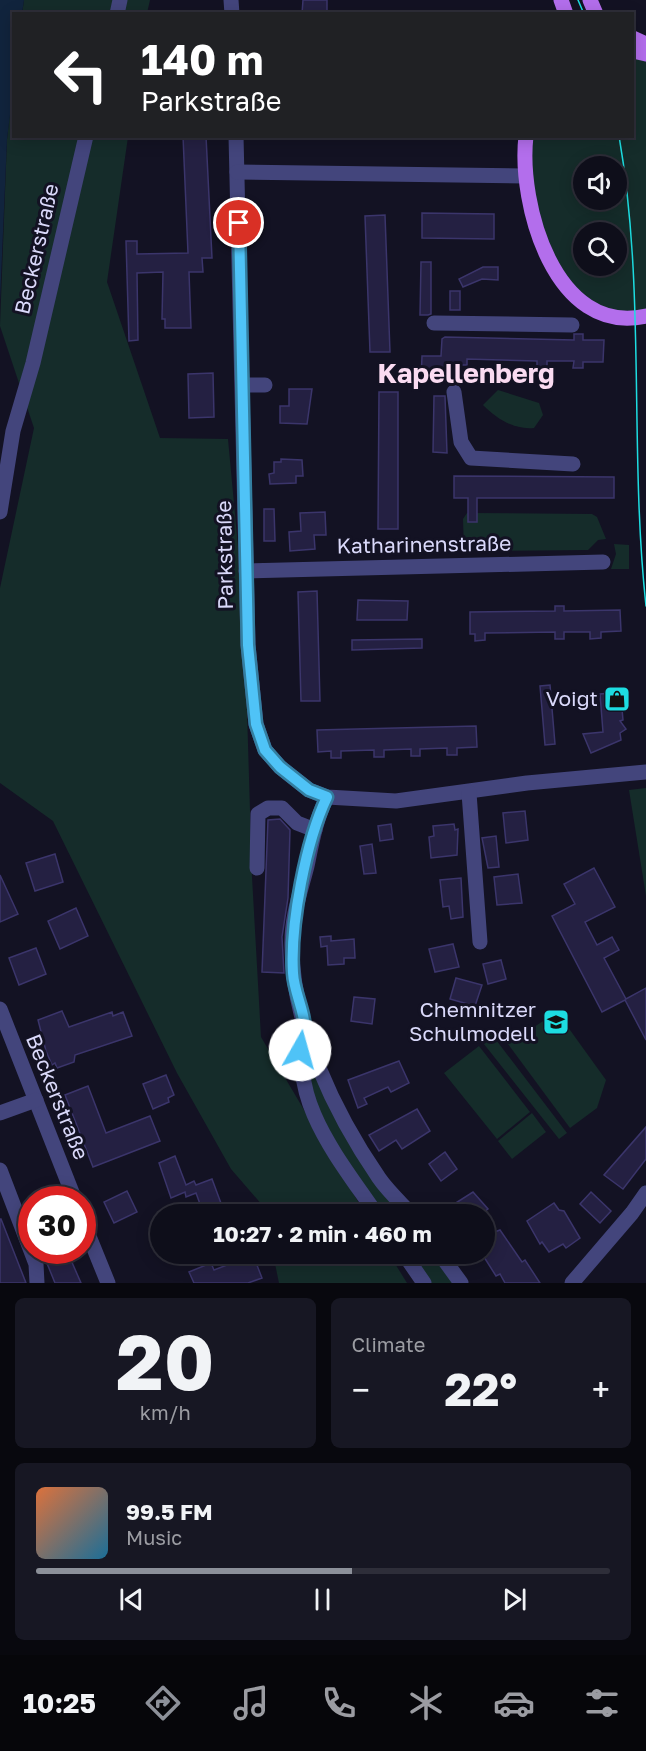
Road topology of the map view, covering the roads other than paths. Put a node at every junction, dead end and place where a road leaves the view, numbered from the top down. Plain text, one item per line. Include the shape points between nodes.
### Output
1 (86, 138) edge
2 (236, 138) edge
3 (526, 138) edge
4 (237, 172) junction
5 (525, 176) junction
6 (646, 316) edge
7 (434, 323) dead end
8 (573, 325) dead end
9 (265, 385) dead end
10 (243, 386) junction
11 (454, 392) dead end
12 (573, 464) dead end
13 (0, 512) edge
14 (603, 562) dead end
15 (246, 571) junction
16 (646, 772) edge
17 (469, 793) junction
18 (327, 797) junction
19 (315, 830) junction
20 (257, 868) dead end
21 (480, 942) dead end
22 (0, 1009) edge
23 (306, 1029) junction
24 (36, 1100) junction
25 (0, 1113) edge
26 (0, 1170) edge
27 (70, 1186) edge
28 (646, 1193) edge
29 (370, 1204) edge
30 (402, 1204) edge
31 (96, 1253) edge
32 (411, 1264) edge
33 (447, 1264) edge
34 (37, 1283) edge
35 (108, 1283) edge
36 (424, 1283) edge
37 (461, 1283) edge
38 (572, 1283) edge

1 - 13 street, Beckerstraße via 14,431
2 - 4 street, Parkstraße
3 - 5 main road
4 - 5 street
4 - 10 street, Parkstraße
5 - 6 main road via 536,233 546,258 571,292 597,310 621,318
7 - 8 street
9 - 10 street
10 - 15 street, Parkstraße
11 - 12 street via 461,442 471,458
14 - 15 street, Katharinenstraße
15 - 18 street, Parkstraße via 256,724 265,750 309,790
16 - 17 street, Parkstraße via 527,783
17 - 18 street, Parkstraße via 396,801
17 - 21 street
18 - 19 street
19 - 20 street via 297,823 282,808 268,808 258,814
19 - 23 street via 292,945 294,987
22 - 24 street, Beckerstraße
23 - 29 street via 300,1050 310,1104 322,1132
23 - 30 street via 341,1116 380,1179
24 - 25 street
24 - 27 street, Beckerstraße
26 - 34 street via 36,1264
28 - 38 street
31 - 35 street
32 - 36 street
33 - 37 street

